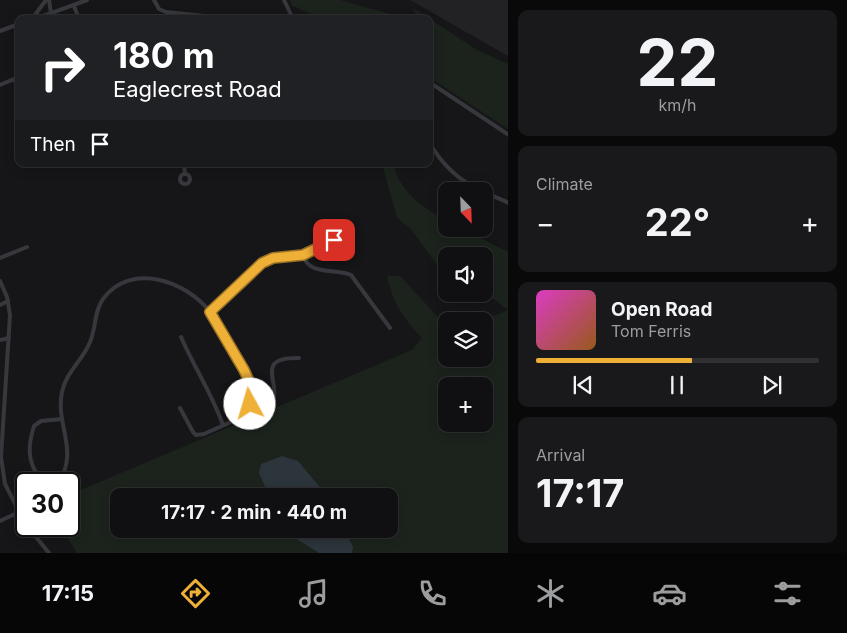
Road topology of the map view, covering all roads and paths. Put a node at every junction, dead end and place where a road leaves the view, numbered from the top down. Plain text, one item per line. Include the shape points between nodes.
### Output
1 (48, 0) edge
2 (88, 0) edge
3 (154, 0) edge
4 (284, 0) edge
5 (74, 6) junction
6 (50, 14) junction
7 (37, 15) edge
8 (47, 15) edge
9 (77, 15) edge
10 (194, 15) edge
11 (291, 15) edge
12 (15, 25) edge
13 (0, 31) edge
14 (15, 78) edge
15 (0, 85) edge
16 (433, 85) edge
17 (508, 135) edge
18 (433, 148) edge
19 (184, 167) edge
20 (185, 174) dead end
21 (466, 182) edge
22 (493, 196) edge
23 (508, 203) edge
24 (334, 240) dead end
25 (27, 247) dead end
26 (303, 255) junction
27 (0, 258) edge
28 (0, 280) edge
29 (8, 301) junction
30 (0, 305) edge
31 (210, 312) junction
32 (390, 328) dead end
33 (181, 337) dead end
34 (9, 338) junction
35 (0, 340) edge
36 (299, 358) dead end
37 (6, 391) junction
38 (0, 393) edge
39 (180, 408) dead end
40 (254, 412) junction
41 (62, 419) junction
42 (223, 425) junction
43 (36, 472) edge
44 (63, 472) edge
45 (15, 503) edge
46 (15, 514) edge
47 (0, 521) edge
48 (36, 537) edge
49 (49, 553) edge

1 - 6 street
1 - 7 street
2 - 5 street
3 - 10 street via 159,9 166,12
4 - 11 street
5 - 6 street
5 - 9 street
6 - 8 street
12 - 13 street
14 - 15 street
16 - 17 street
18 - 21 street via 446,166
19 - 20 street
22 - 23 street
24 - 26 street
25 - 27 street
26 - 31 street via 273,258 262,263
26 - 32 street via 311,268 351,275
28 - 29 street
29 - 30 street
29 - 34 street
31 - 40 street via 249,381 249,400
31 - 41 street via 188,291 159,280 143,277 117,286 102,300 86,352 65,382
33 - 42 street
34 - 35 street
34 - 37 street
36 - 40 street via 280,360 274,365 270,377 275,390 274,400
37 - 38 street
37 - 45 street via 2,472
39 - 42 street via 196,435
40 - 42 street
41 - 43 street via 41,421 34,426 29,448 30,461
41 - 44 street via 68,449
46 - 47 street
48 - 49 street

